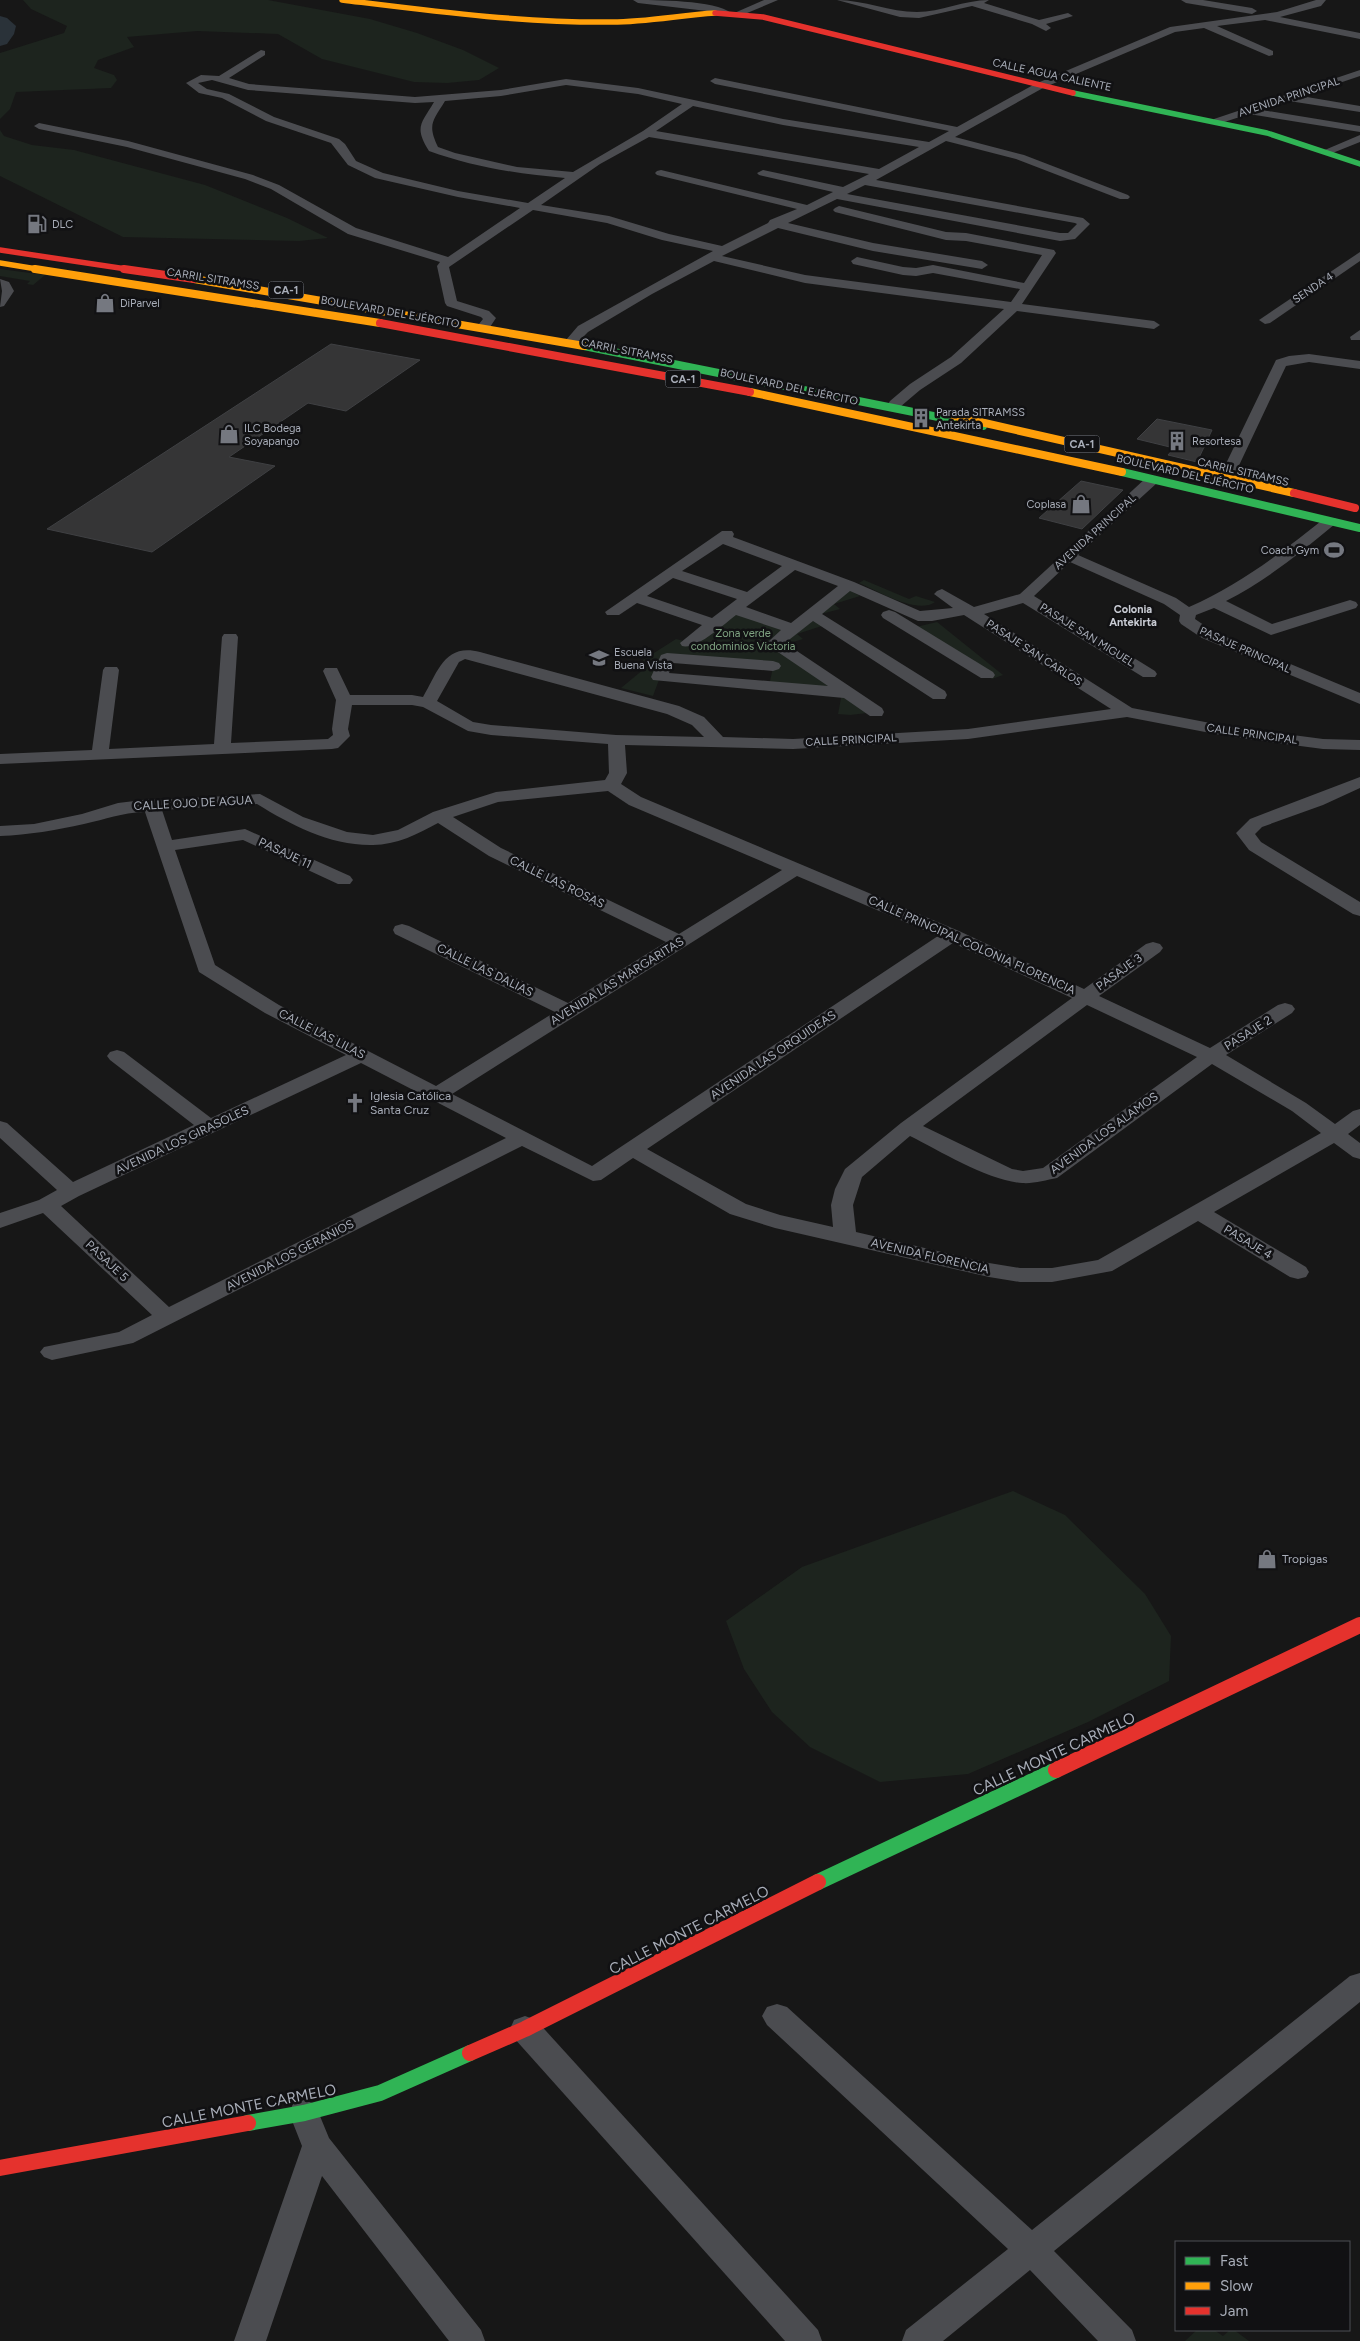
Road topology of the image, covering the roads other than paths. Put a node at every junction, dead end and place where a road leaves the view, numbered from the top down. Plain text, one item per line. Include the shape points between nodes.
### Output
1 (342, 0) edge
2 (638, 0) edge
3 (773, 0) edge
4 (842, 0) edge
5 (984, 0) edge
6 (1186, 0) edge
7 (1321, 0) edge
8 (974, 3) junction
9 (732, 14) junction
10 (1277, 15) junction
11 (1068, 16) dead end
12 (1264, 17) junction
13 (1204, 24) junction
14 (1360, 36) edge
15 (261, 53) dead end
16 (1269, 53) dead end
17 (1360, 73) edge
18 (222, 79) junction
19 (715, 81) dead end
20 (1039, 86) junction
21 (1286, 97) junction
22 (441, 99) junction
23 (691, 102) junction
24 (1360, 109) edge
25 (1247, 111) junction
26 (677, 112) junction
27 (694, 118) dead end
28 (1218, 121) junction
29 (39, 126) dead end
30 (1360, 129) edge
31 (958, 130) junction
32 (647, 133) junction
33 (946, 138) junction
34 (1360, 138) edge
35 (931, 146) junction
36 (895, 152) dead end
37 (1326, 152) junction
38 (914, 155) junction
39 (1360, 164) edge
40 (661, 173) dead end
41 (763, 173) dead end
42 (881, 173) junction
43 (577, 176) junction
44 (862, 181) junction
45 (839, 193) junction
46 (1124, 197) dead end
47 (810, 206) junction
48 (531, 208) junction
49 (774, 223) junction
50 (0, 246) edge
51 (0, 250) edge
52 (717, 254) junction
53 (35, 255) junction
54 (0, 261) edge
55 (449, 261) junction
56 (856, 261) dead end
57 (1357, 261) edge
58 (23, 262) junction
59 (98, 264) junction
60 (982, 265) dead end
61 (86, 272) junction
62 (0, 282) edge
63 (1028, 287) junction
64 (0, 303) edge
65 (1014, 308) junction
66 (1266, 320) dead end
67 (485, 324) junction
68 (1154, 325) dead end
69 (572, 340) junction
70 (1360, 365) edge
71 (895, 404) junction
72 (1227, 476) junction
73 (1152, 480) junction
74 (1360, 510) edge
75 (1330, 521) junction
76 (1360, 524) edge
77 (1360, 528) edge
78 (1069, 556) junction
79 (793, 565) junction
80 (672, 573) junction
81 (848, 586) junction
82 (942, 594) dead end
83 (635, 597) junction
84 (1025, 597) junction
85 (750, 598) junction
86 (1215, 602) junction
87 (1350, 605) dead end
88 (735, 610) junction
89 (968, 611) junction
90 (613, 612) dead end
91 (1188, 613) junction
92 (812, 614) junction
93 (716, 624) junction
94 (793, 629) junction
95 (230, 637) dead end
96 (688, 642) dead end
97 (773, 666) dead end
98 (111, 670) dead end
99 (331, 671) dead end
100 (1149, 674) dead end
101 (987, 675) dead end
102 (848, 693) junction
103 (939, 695) dead end
104 (1360, 699) edge
105 (344, 700) junction
106 (428, 703) junction
107 (876, 712) dead end
108 (1127, 712) junction
109 (616, 740) junction
110 (718, 742) junction
111 (1360, 745) edge
112 (222, 749) junction
113 (100, 755) junction
114 (0, 759) edge
115 (1360, 782) edge
116 (611, 785) junction
117 (151, 804) junction
118 (439, 816) junction
119 (0, 831) edge
120 (165, 846) junction
121 (797, 868) junction
122 (344, 880) dead end
123 (1360, 910) edge
124 (402, 930) dead end
125 (952, 935) junction
126 (679, 942) junction
127 (1153, 948) dead end
128 (1085, 997) junction
129 (1285, 1009) dead end
130 (569, 1011) junction
131 (362, 1055) junction
132 (117, 1056) dead end
133 (1211, 1056) junction
134 (437, 1094) junction
135 (1360, 1115) edge
136 (208, 1126) junction
137 (0, 1127) edge
138 (908, 1127) junction
139 (1335, 1134) junction
140 (522, 1138) junction
141 (632, 1149) junction
142 (1360, 1153) edge
143 (593, 1175) joint
144 (71, 1191) junction
145 (47, 1205) junction
146 (1198, 1212) junction
147 (0, 1221) edge
148 (845, 1236) junction
149 (1298, 1272) dead end
150 (168, 1317) junction
151 (52, 1352) dead end
152 (1360, 1625) edge
153 (1360, 1985) edge
154 (777, 2016) dead end
155 (525, 2029) junction
156 (304, 2113) junction
157 (318, 2146) junction
158 (0, 2168) edge
159 (1032, 2250) junction
160 (250, 2341) edge
161 (469, 2341) edge
162 (806, 2341) edge
163 (918, 2341) edge
164 (1120, 2341) edge

1 - 9 main road, CALLE AGUA CALIENTE via 454,14 590,22
2 - 9 street
3 - 9 street
4 - 8 street via 919,16
5 - 8 street
6 - 10 street
7 - 10 street via 1318,4
8 - 11 street via 1042,26
9 - 20 main road, CALLE AGUA CALIENTE via 776,19
10 - 12 street
12 - 13 street
12 - 14 street
13 - 16 street
13 - 20 street via 1173,29
15 - 18 street
17 - 21 street, AVENIDA PRINCIPAL
18 - 22 street via 263,88 416,100
18 - 48 street via 201,78 191,83 270,119 335,141 342,146 352,164 379,176
19 - 31 street
20 - 28 main road, CALLE AGUA CALIENTE
20 - 31 street
21 - 24 street
21 - 25 street, AVENIDA PRINCIPAL
22 - 23 street via 566,82
22 - 43 street via 425,132 433,149 517,170
23 - 26 street
23 - 35 street via 784,122
25 - 28 street, AVENIDA PRINCIPAL
25 - 30 street
26 - 27 street
26 - 32 street
28 - 37 main road, CALLE AGUA CALIENTE
29 - 55 street via 128,144 248,178 275,187 352,231
31 - 33 street
32 - 42 street
32 - 43 street
33 - 35 street
33 - 46 street via 1020,157
34 - 37 street
35 - 38 street
36 - 38 street
37 - 39 main road, CALLE AGUA CALIENTE
38 - 42 street
40 - 47 street
41 - 45 street
42 - 44 street
43 - 48 street
44 - 45 street
44 - 45 street via 1021,208 1079,220 1084,224 1071,236 1060,237
45 - 47 street
47 - 49 street
47 - 63 street via 946,236 1049,252
48 - 52 street via 609,220
48 - 55 street
49 - 52 street
49 - 60 street via 873,247
50 - 67 main road, BOULEVARD DEL EJÉRCITO / CA-1
51 - 53 main road, CARRIL SITRAMSS
52 - 65 street via 805,279
52 - 69 street via 583,329
53 - 58 main road via 37,260
53 - 59 main road, CARRIL SITRAMSS
54 - 58 main road, CARRIL SITRAMSS
54 - 73 main road, BOULEVARD DEL EJÉRCITO / CA-1 via 308,310 586,360 864,416
55 - 67 street via 443,266 451,304 486,314 490,318
56 - 63 street via 911,272 942,271
57 - 66 street, SENDA 4
58 - 61 main road, CARRIL SITRAMSS
59 - 61 main road via 82,267
59 - 74 main road, CARRIL SITRAMSS via 365,306 666,360 1053,441
61 - 76 main road, CARRIL SITRAMSS via 318,308 832,404
62 - 64 street via 8,291
63 - 65 street
65 - 68 street
65 - 71 street via 956,360
67 - 69 main road, BOULEVARD DEL EJÉRCITO / CA-1
69 - 71 main road, BOULEVARD DEL EJÉRCITO / CA-1
70 - 72 street via 1302,358 1281,363
71 - 72 main road, BOULEVARD DEL EJÉRCITO / CA-1
72 - 74 main road, BOULEVARD DEL EJÉRCITO / CA-1
73 - 75 main road, BOULEVARD DEL EJÉRCITO / CA-1
73 - 78 street, AVENIDA PRINCIPAL
75 - 77 main road, BOULEVARD DEL EJÉRCITO / CA-1
75 - 86 street, PASAJE PRINCIPAL via 1246,585
78 - 84 street, AVENIDA PRINCIPAL
78 - 91 street via 1170,601
79 - 80 street via 724,536
79 - 81 street
79 - 85 street
80 - 83 street
80 - 85 street
81 - 89 street via 918,616
81 - 92 street
81 - 101 street
82 - 89 street, PASAJE SAN CARLOS
83 - 90 street
83 - 93 street
84 - 89 street
84 - 100 street, PASAJE SAN MIGUEL
85 - 88 street
86 - 87 street via 1271,630
86 - 91 street, PASAJE PRINCIPAL
88 - 93 street
88 - 94 street
89 - 108 street, PASAJE SAN CARLOS
91 - 104 street, PASAJE PRINCIPAL via 1186,621 1208,635
92 - 94 street
92 - 103 street
93 - 96 street
94 - 102 street via 775,644
95 - 112 street
97 - 102 street via 667,658 660,677
98 - 113 street
99 - 105 street
102 - 107 street
105 - 106 street, CALLE PRINCIPAL
105 - 112 street via 342,736 332,744
106 - 109 street, CALLE PRINCIPAL via 468,726
106 - 110 street via 453,659 462,654 474,655 674,710 698,721
108 - 110 street, CALLE PRINCIPAL via 968,734 793,744
108 - 111 street, CALLE PRINCIPAL via 1235,732 1323,744
109 - 110 street, CALLE PRINCIPAL
109 - 116 street via 618,773
112 - 113 street
113 - 114 street
115 - 123 street via 1256,823 1245,833 1255,846
116 - 118 street, CALLE OJO DE AGUA via 496,797
116 - 121 street, CALLE PRINCIPAL COLONIA FLORENCIA via 635,801
117 - 118 street, CALLE OJO DE AGUA via 260,799 297,821 345,837 373,840 403,834
117 - 119 street, CALLE OJO DE AGUA via 118,808 34,829
117 - 120 street, CALLE LAS LILAS
118 - 126 street, CALLE LAS ROSAS via 495,852
120 - 122 street, PASAJE 11 via 246,834
120 - 131 street, CALLE LAS LILAS via 206,968 272,1009
121 - 125 street, CALLE PRINCIPAL COLONIA FLORENCIA
121 - 126 street, AVENIDA LAS MARGARITAS
124 - 130 street, CALLE LAS DALIAS
125 - 128 street, CALLE PRINCIPAL COLONIA FLORENCIA
125 - 141 street, AVENIDA LAS ORQUIDEAS
126 - 130 street, AVENIDA LAS MARGARITAS
127 - 128 street, PASAJE 3
128 - 133 street, CALLE PRINCIPAL COLONIA FLORENCIA
128 - 138 street
129 - 133 street, PASAJE 2
130 - 134 street, AVENIDA LAS MARGARITAS
131 - 134 street, CALLE LAS LILAS
131 - 136 street, AVENIDA LOS GIRASOLES
132 - 136 street
133 - 138 street, AVENIDA LOS ALAMOS via 1050,1173 1038,1176 1023,1178 1006,1174
133 - 139 street, CALLE PRINCIPAL COLONIA FLORENCIA via 1299,1107
134 - 140 street, CALLE LAS LILAS
135 - 139 street, AVENIDA FLORENCIA
136 - 144 street, AVENIDA LOS GIRASOLES
137 - 144 street
138 - 148 street via 853,1174 842,1205
139 - 142 street, CALLE PRINCIPAL COLONIA FLORENCIA
139 - 146 street, AVENIDA FLORENCIA
140 - 143 street, CALLE LAS LILAS
140 - 150 street, AVENIDA LOS GERANIOS
141 - 143 street, AVENIDA LAS ORQUIDEAS
141 - 148 street, AVENIDA FLORENCIA via 738,1209 775,1221
144 - 145 street, AVENIDA LOS GIRASOLES
145 - 147 street, AVENIDA LOS GIRASOLES
145 - 150 street, PASAJE 5
146 - 148 street, AVENIDA FLORENCIA via 1104,1266 1052,1275 1020,1275 989,1270
146 - 149 street, PASAJE 4
150 - 151 street, AVENIDA LOS GERANIOS via 125,1338
152 - 155 main road, CALLE MONTE CARMELO via 807,1886
153 - 159 street
154 - 159 street
155 - 156 main road, CALLE MONTE CARMELO via 380,2092
155 - 162 street
156 - 157 street
156 - 158 main road, CALLE MONTE CARMELO
157 - 160 street
157 - 161 street
159 - 163 street
159 - 164 street

